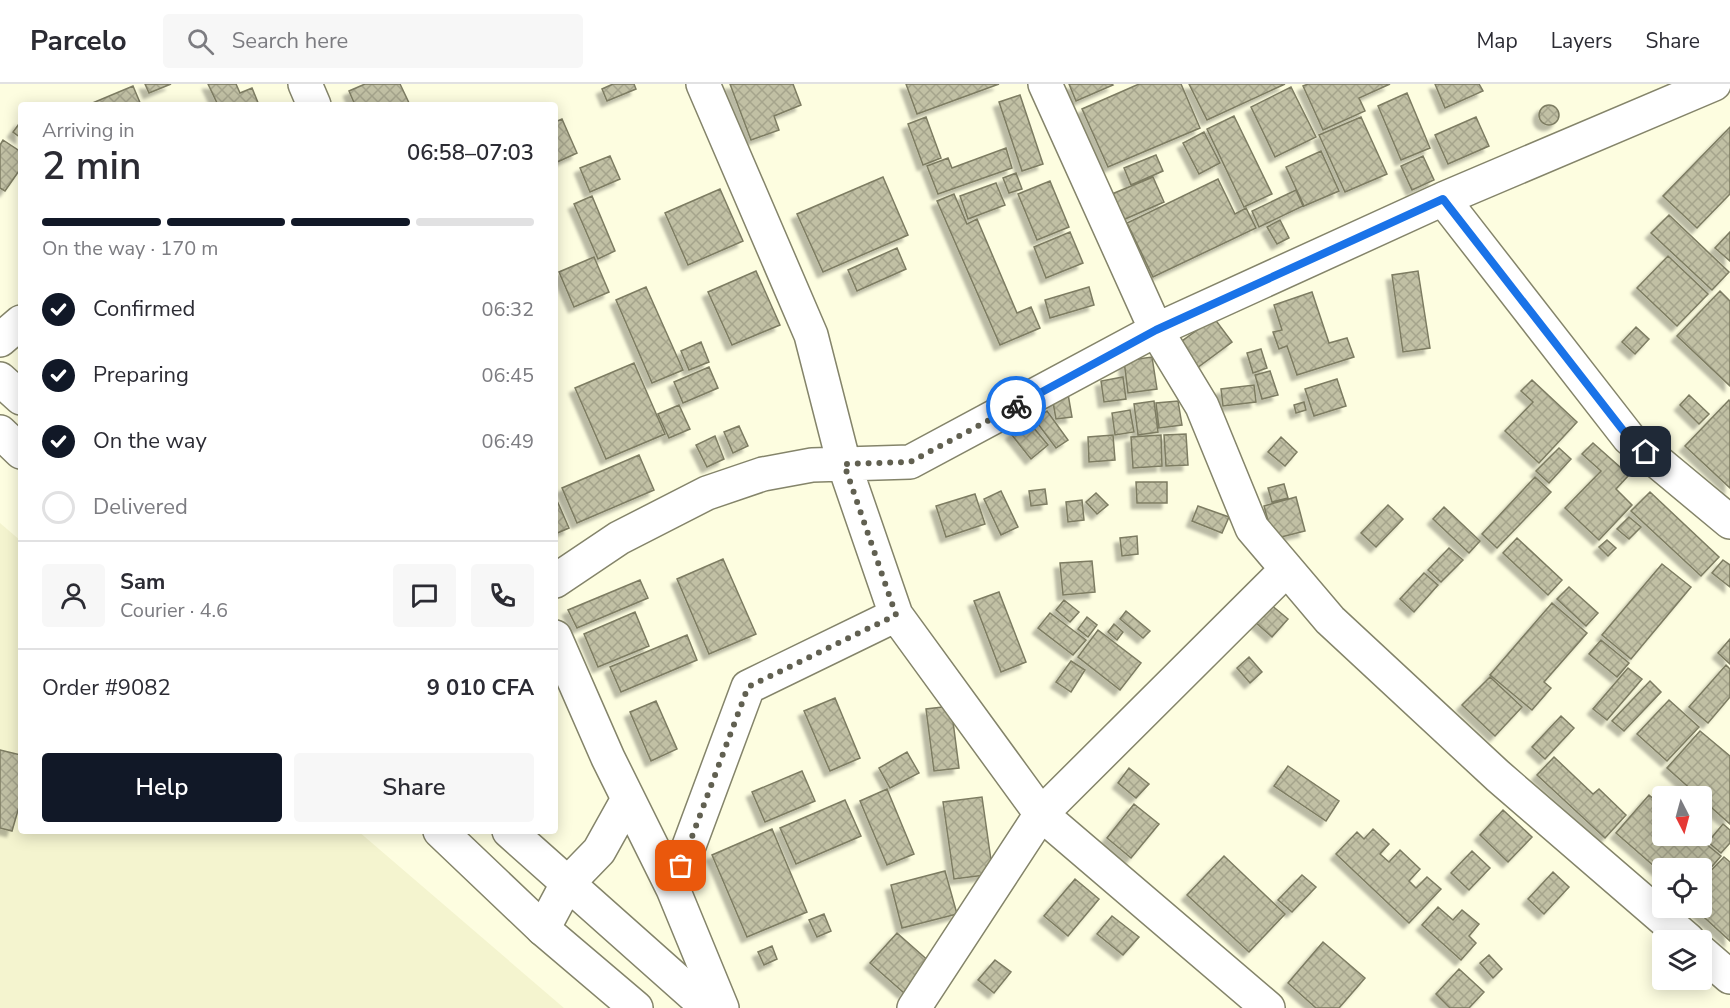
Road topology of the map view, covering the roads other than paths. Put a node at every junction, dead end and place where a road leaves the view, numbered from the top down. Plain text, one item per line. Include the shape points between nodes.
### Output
1 (305, 84) edge
2 (703, 84) edge
3 (1046, 84) edge
4 (1714, 84) edge
5 (313, 102) edge
6 (1443, 199) junction
7 (18, 324) edge
8 (1156, 330) junction
9 (0, 339) edge
10 (0, 379) edge
11 (18, 395) edge
12 (0, 432) edge
13 (18, 449) edge
14 (844, 464) junction
15 (1730, 522) edge
16 (1286, 570) junction
17 (558, 579) edge
18 (896, 615) junction
19 (558, 644) edge
20 (628, 798) junction
21 (1041, 814) junction
22 (443, 834) edge
23 (512, 834) edge
24 (567, 884) junction
25 (673, 889) junction
26 (543, 929) junction
27 (1676, 930) edge
28 (1712, 961) edge
29 (1730, 977) edge
30 (636, 1008) edge
31 (708, 1008) edge
32 (722, 1008) edge
33 (914, 1008) edge
34 (1268, 1008) edge

1 - 5 street
2 - 14 street via 811,335
3 - 8 street
4 - 6 street
6 - 8 street
6 - 15 street via 1629,438
7 - 9 street
8 - 14 street via 910,462
8 - 16 street via 1202,406 1252,528
10 - 11 street
12 - 13 street
14 - 17 street via 763,474 707,493 619,538
14 - 18 street
16 - 21 street
16 - 27 street via 1330,620 1497,776
18 - 21 street
18 - 25 street via 748,687
19 - 20 street
20 - 24 street via 599,850
20 - 25 street
21 - 33 street
21 - 34 street
22 - 26 street
23 - 24 street
24 - 26 street
24 - 31 street
25 - 32 street
26 - 30 street
28 - 29 street

